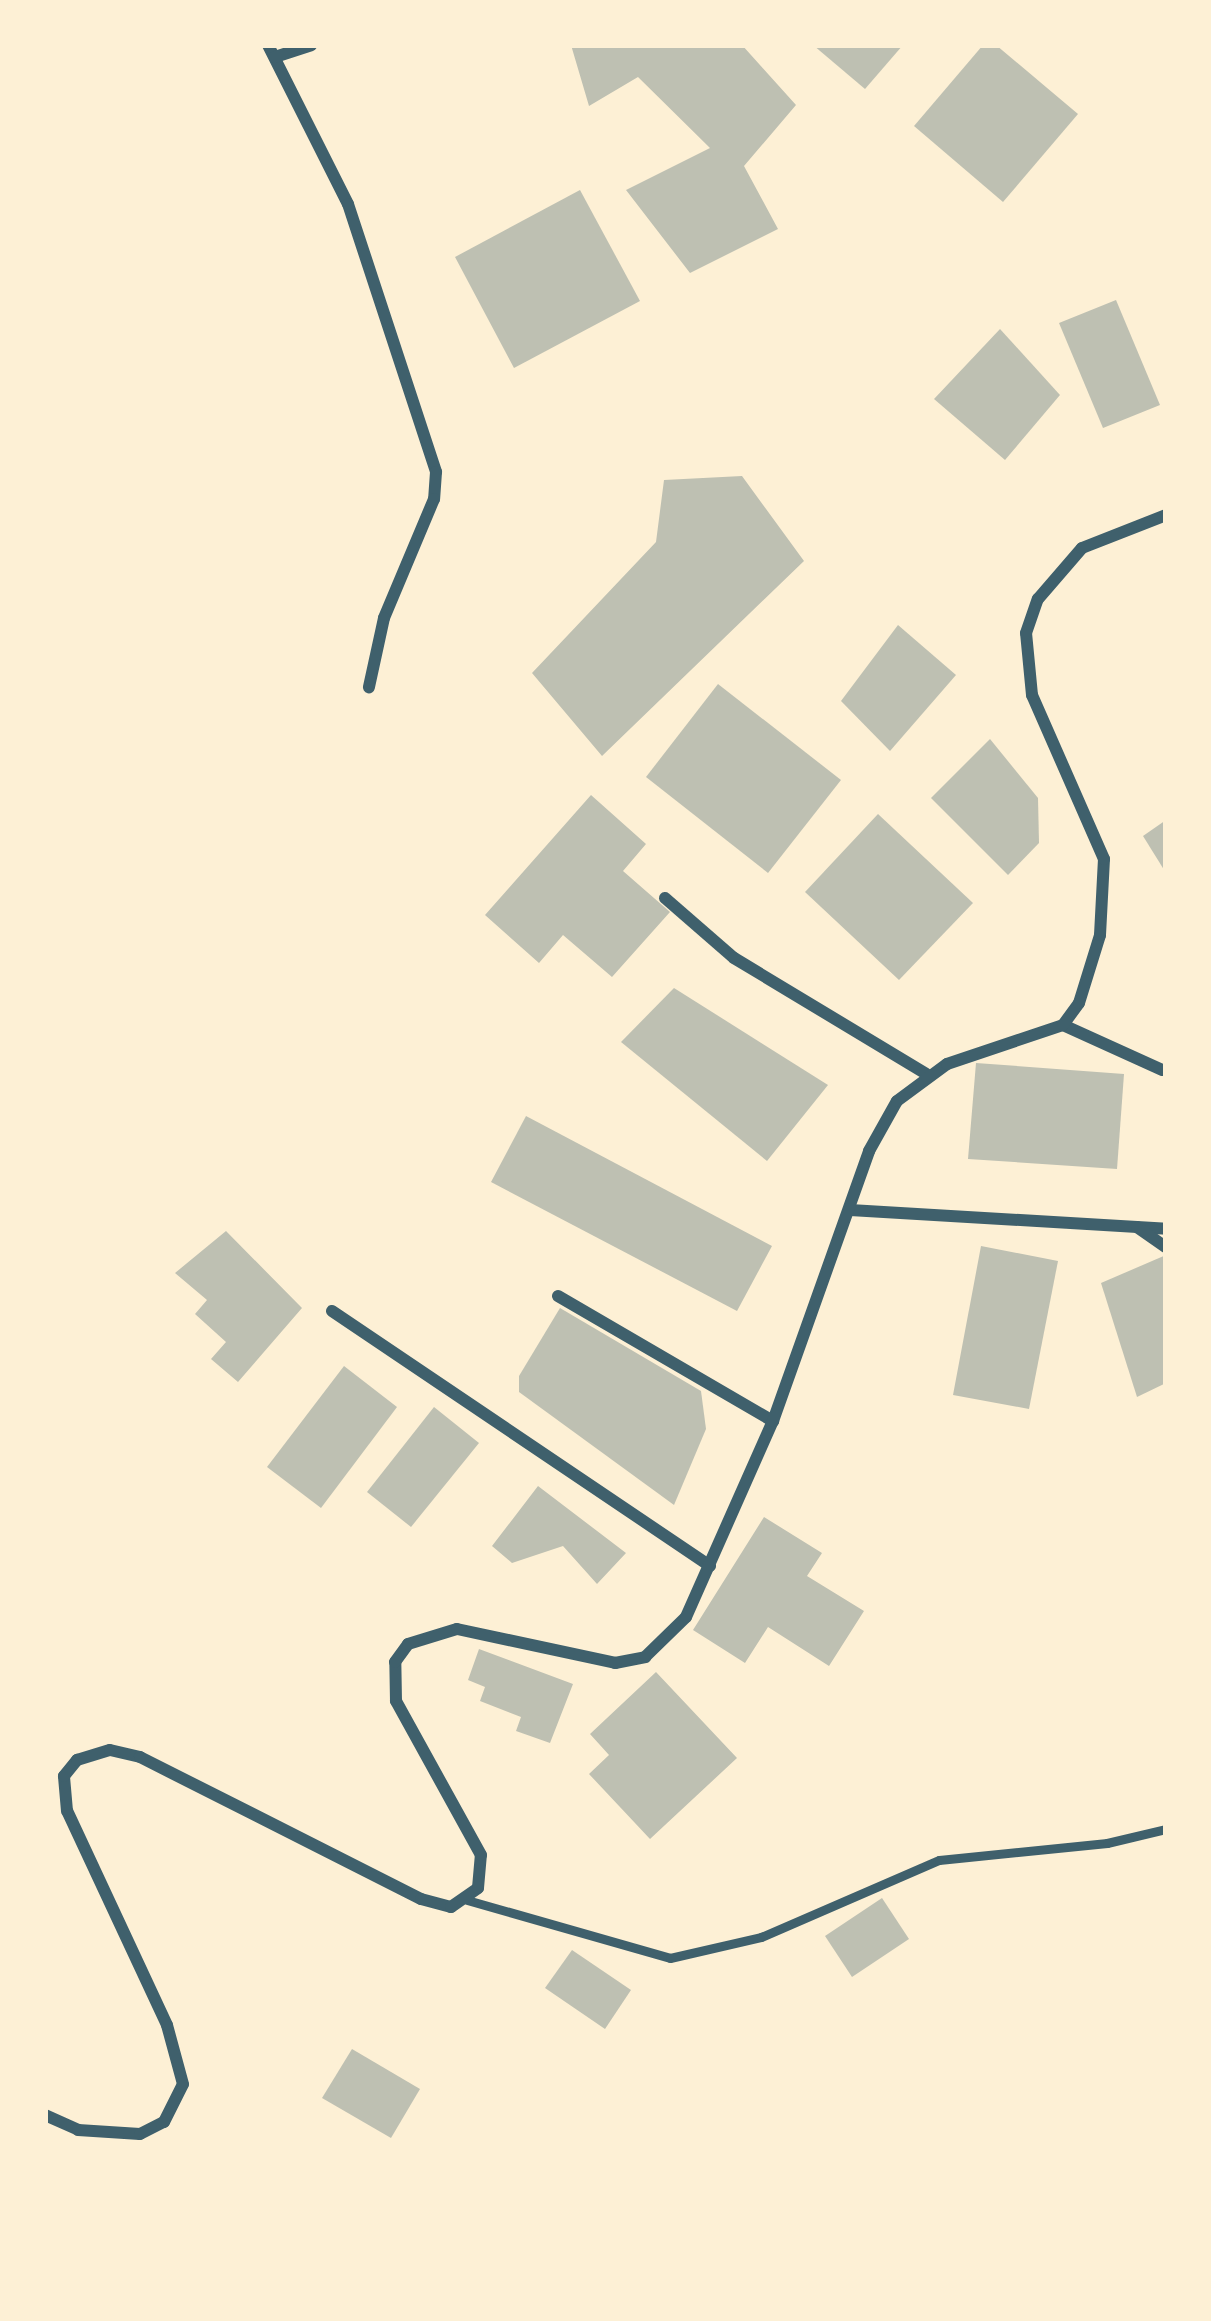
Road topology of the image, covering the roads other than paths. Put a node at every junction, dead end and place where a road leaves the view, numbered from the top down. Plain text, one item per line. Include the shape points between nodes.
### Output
1 (311, 45) edge
2 (271, 51) edge
3 (1166, 515) edge
4 (370, 687) dead end
5 (665, 898) dead end
6 (1063, 1025) junction
7 (1162, 1070) dead end
8 (926, 1075) junction
9 (850, 1210) junction
10 (1131, 1222) junction
11 (1166, 1229) edge
12 (1166, 1247) edge
13 (558, 1296) dead end
14 (332, 1311) dead end
15 (773, 1421) junction
16 (710, 1566) junction
17 (1166, 1828) edge
18 (467, 1900) junction
19 (45, 2115) edge

1 - 2 street
2 - 4 street via 349,204 436,472 434,500 384,618
3 - 6 street via 1082,548 1038,598 1026,633 1032,695 1104,859 1092,970
5 - 8 street via 734,958
6 - 7 street
6 - 8 street
8 - 9 street via 884,1123
9 - 10 street
9 - 15 street
10 - 11 street
10 - 12 street
13 - 15 street
14 - 16 street
15 - 16 street
16 - 18 street via 686,1617 645,1658 615,1663 457,1629 408,1644 395,1662 395,1701 481,1855 484,1872
17 - 18 lane via 1107,1843 939,1860 761,1937 670,1958
18 - 19 street via 436,1906 140,1757 91,1751 64,1776 67,1811 166,2025 183,2084 164,2122 140,2134 95,2133

